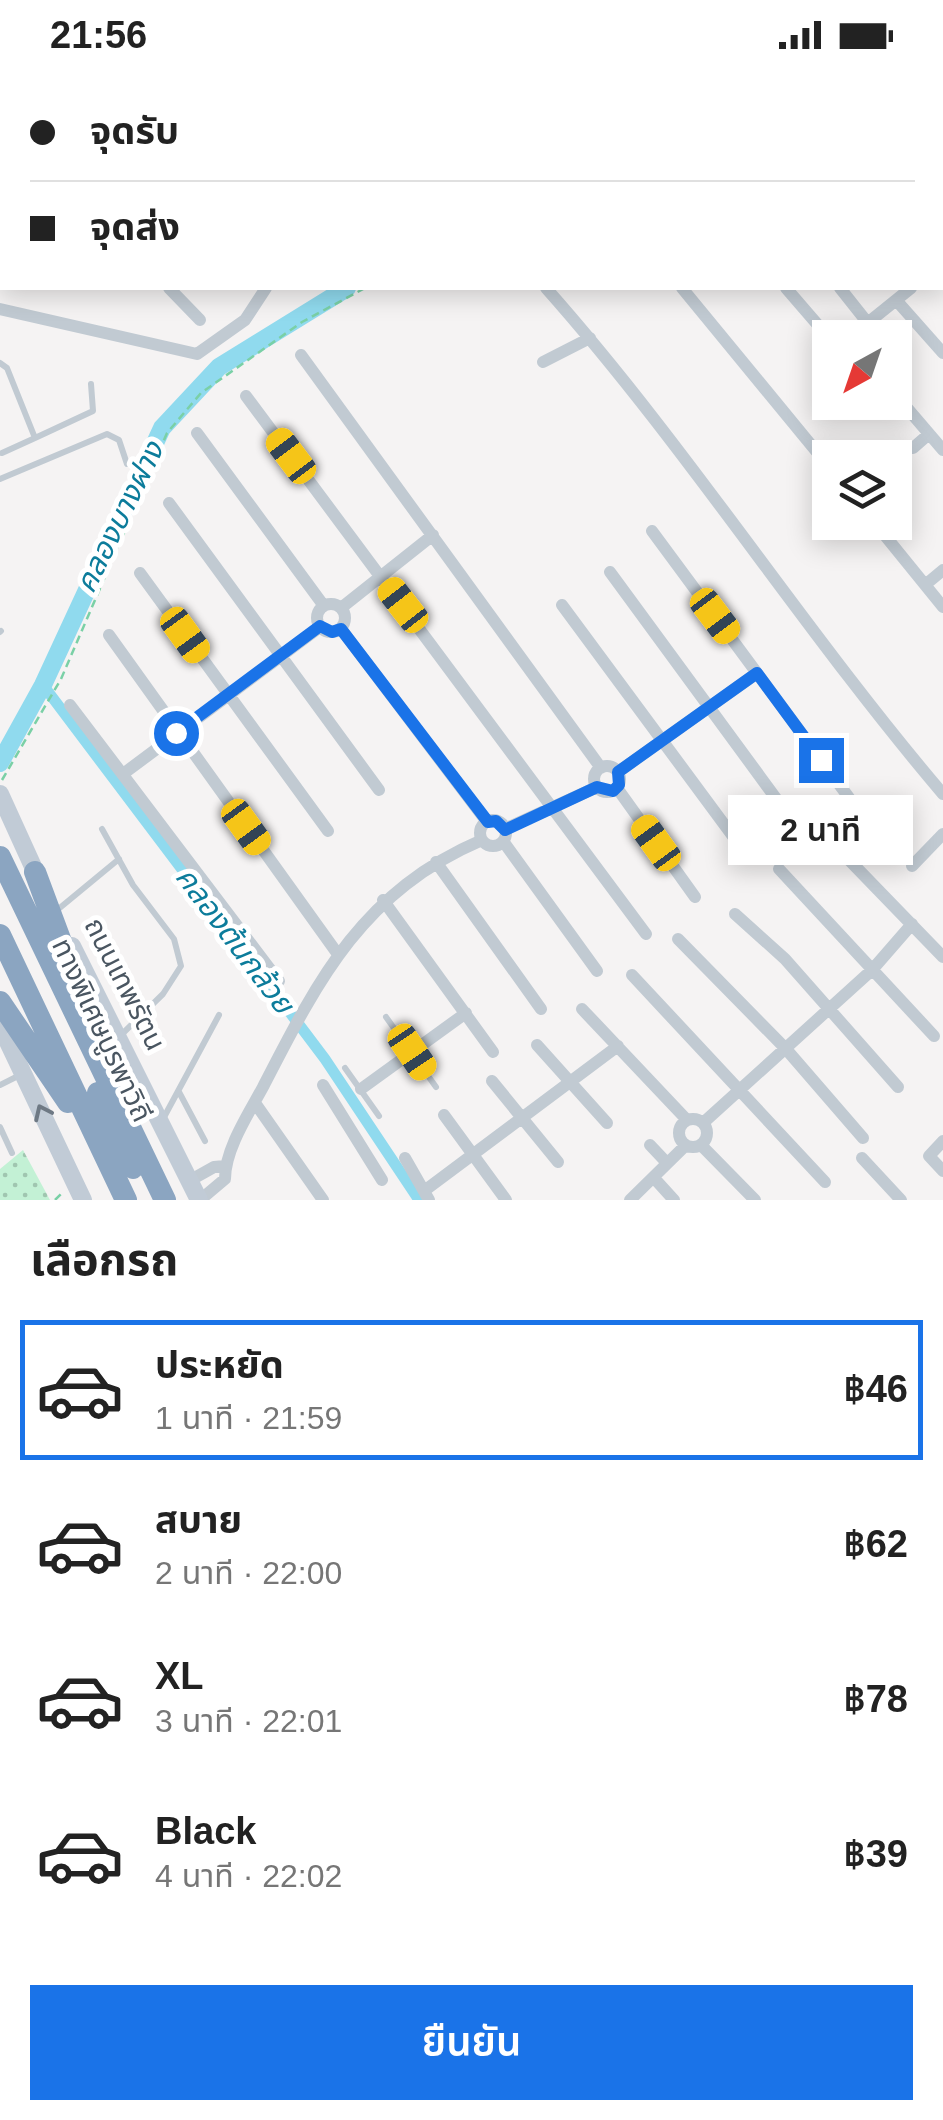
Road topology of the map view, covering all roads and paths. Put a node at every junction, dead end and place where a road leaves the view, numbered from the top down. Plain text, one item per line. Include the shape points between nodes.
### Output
1 (171, 290) edge
2 (265, 290) edge
3 (361, 290) edge
4 (548, 290) edge
5 (684, 290) edge
6 (788, 290) edge
7 (842, 290) edge
8 (909, 290) edge
9 (896, 300) junction
10 (0, 309) edge
11 (200, 320) dead end
12 (814, 320) edge
13 (865, 320) edge
14 (870, 320) edge
15 (590, 338) junction
16 (943, 353) edge
17 (301, 355) dead end
18 (543, 362) dead end
19 (0, 363) edge
20 (91, 384) dead end
21 (246, 396) dead end
22 (912, 414) edge
23 (197, 433) dead end
24 (929, 434) junction
25 (35, 438) junction
26 (812, 446) edge
27 (913, 448) dead end
28 (943, 450) edge
29 (2, 453) edge
30 (128, 464) dead end
31 (0, 478) edge
32 (169, 503) dead end
33 (652, 531) dead end
34 (433, 536) junction
35 (889, 540) edge
36 (943, 570) edge
37 (610, 572) dead end
38 (140, 574) dead end
39 (381, 577) junction
40 (925, 585) junction
41 (562, 605) dead end
42 (324, 606) junction
43 (943, 607) edge
44 (341, 608) junction
45 (320, 626) junction
46 (341, 629) junction
47 (110, 635) dead end
48 (282, 656) junction
49 (757, 673) junction
50 (230, 696) junction
51 (70, 705) dead end
52 (710, 709) junction
53 (176, 733) junction
54 (663, 742) junction
55 (600, 768) junction
56 (618, 772) junction
57 (123, 774) junction
58 (0, 783) edge
59 (597, 787) junction
60 (617, 788) junction
61 (379, 790) dead end
62 (0, 794) edge
63 (943, 794) edge
64 (552, 808) junction
65 (864, 818) dead end
66 (488, 822) junction
67 (796, 827) dead end
68 (102, 830) dead end
69 (328, 831) dead end
70 (822, 832) dead end
71 (943, 834) edge
72 (504, 835) junction
73 (482, 840) junction
74 (0, 857) edge
75 (120, 858) junction
76 (749, 858) dead end
77 (436, 862) junction
78 (912, 866) dead end
79 (780, 869) dead end
80 (35, 872) junction
81 (0, 886) edge
82 (695, 897) dead end
83 (383, 900) junction
84 (55, 912) junction
85 (735, 914) dead end
86 (912, 924) junction
87 (0, 934) edge
88 (646, 934) dead end
89 (678, 939) dead end
90 (338, 954) junction
91 (943, 957) edge
92 (0, 960) edge
93 (872, 970) junction
94 (597, 971) dead end
95 (632, 975) dead end
96 (279, 982) dead end
97 (0, 1002) edge
98 (582, 1008) dead end
99 (541, 1009) dead end
100 (828, 1010) junction
101 (466, 1013) junction
102 (219, 1015) dead end
103 (386, 1016) dead end
104 (0, 1025) edge
105 (934, 1036) dead end
106 (118, 1038) junction
107 (536, 1045) dead end
108 (618, 1046) junction
109 (786, 1049) junction
110 (412, 1052) junction
111 (493, 1052) dead end
112 (345, 1068) dead end
113 (23, 1074) junction
114 (492, 1080) dead end
115 (569, 1084) junction
116 (0, 1085) edge
117 (323, 1085) dead end
118 (436, 1086) dead end
119 (898, 1087) dead end
120 (361, 1089) junction
121 (178, 1091) junction
122 (739, 1092) junction
123 (255, 1102) junction
124 (76, 1113) junction
125 (444, 1115) dead end
126 (379, 1116) dead end
127 (522, 1117) junction
128 (686, 1120) junction
129 (129, 1121) junction
130 (606, 1122) dead end
131 (161, 1123) junction
132 (704, 1123) junction
133 (0, 1128) edge
134 (863, 1138) dead end
135 (205, 1141) dead end
136 (943, 1142) edge
137 (650, 1145) dead end
138 (702, 1145) junction
139 (686, 1146) junction
140 (472, 1152) junction
141 (12, 1153) dead end
142 (405, 1158) dead end
143 (862, 1158) dead end
144 (558, 1162) dead end
145 (667, 1164) junction
146 (226, 1166) junction
147 (943, 1171) edge
148 (654, 1178) junction
149 (382, 1180) dead end
150 (190, 1181) junction
151 (825, 1182) dead end
152 (426, 1195) edge
153 (83, 1200) edge
154 (116, 1200) edge
155 (126, 1200) edge
156 (148, 1200) edge
157 (165, 1200) edge
158 (200, 1200) edge
159 (323, 1200) edge
160 (506, 1200) edge
161 (630, 1200) edge
162 (674, 1200) edge
163 (755, 1200) edge
164 (901, 1200) edge

1 - 11 street
2 - 10 street via 245,320 197,354
3 - 58 path via 302,322 201,393 166,433 61,679
4 - 15 street
5 - 26 street
6 - 12 street
7 - 13 street
8 - 9 street
9 - 14 street
9 - 16 street
15 - 18 street
15 - 63 street
17 - 34 street
19 - 25 lane
20 - 25 lane via 93,411
21 - 39 street
22 - 24 street
23 - 42 street
24 - 27 street
24 - 28 street
25 - 29 lane
30 - 31 lane via 119,440 107,434
32 - 48 street
33 - 49 street
34 - 39 street
34 - 55 street
35 - 40 street
36 - 40 street
37 - 52 street
38 - 50 street
39 - 44 street
39 - 64 street
40 - 43 street
41 - 54 street
42 - 44 street
42 - 45 street
44 - 46 street
45 - 46 street
45 - 48 street
46 - 66 street
47 - 53 street
48 - 50 street
48 - 61 street
49 - 52 street
49 - 65 street
50 - 53 street
50 - 69 street
51 - 57 street
52 - 54 street
52 - 67 street
53 - 57 street
53 - 90 street
54 - 56 street
54 - 76 street
55 - 56 street
55 - 59 street
56 - 60 street
57 - 96 street
59 - 60 street
59 - 64 street
60 - 82 street
62 - 80 main road, ถนนเทพรัตน
64 - 72 street
64 - 88 street
66 - 72 street via 496,821
66 - 73 street
68 - 75 lane
70 - 86 street
71 - 78 street
72 - 73 street via 492,846
72 - 94 street
73 - 77 street
74 - 129 highway, ถนนเทพรัตน
75 - 84 lane
75 - 106 lane via 174,939 181,966
77 - 83 street
77 - 99 street
79 - 93 street
80 - 84 main road, ถนนเทพรัตน
80 - 129 highway
81 - 156 highway, ทางพิเศษบูรพาวิถี
83 - 90 street
83 - 101 street
84 - 106 main road, ถนนเทพรัตน
85 - 100 street
86 - 91 street
86 - 93 street
87 - 155 highway, ทางพิเศษบูรพาวิถี
89 - 109 street
90 - 123 street
92 - 124 highway
93 - 100 street
93 - 105 street
95 - 122 street
97 - 124 highway
98 - 108 street
100 - 109 street
100 - 119 street
101 - 110 street
101 - 111 street
102 - 121 lane
103 - 110 lane
104 - 113 main road
106 - 131 main road, ถนนเทพรัตน
107 - 115 street
108 - 115 street
108 - 128 street
109 - 122 street
109 - 134 street
110 - 118 lane
110 - 120 street
112 - 120 lane
113 - 116 lane
153 -> 113 main road
114 - 127 street
115 - 127 street
115 - 130 street
117 - 149 street
120 - 126 lane
121 - 131 lane
121 - 135 lane
122 - 132 street
122 - 151 street
123 - 146 street
123 - 159 street
124 - 154 highway
125 - 140 street
127 - 140 street
127 - 144 street
128 - 132 street
128 - 139 street via 678,1132
129 - 157 highway, ถนนเทพรัตน
131 - 150 main road, ถนนเทพรัตน
132 - 138 street
133 - 141 lane
136 - 147 street via 929,1156
137 - 145 street
138 - 139 street
138 - 163 street
139 - 145 street
140 - 152 street
140 - 160 street
142 - 152 street
143 - 164 street
145 - 148 street
146 - 150 street
146 - 158 street via 226,1179
148 - 161 street
148 - 162 street
150 - 158 main road, ถนนเทพรัตน

